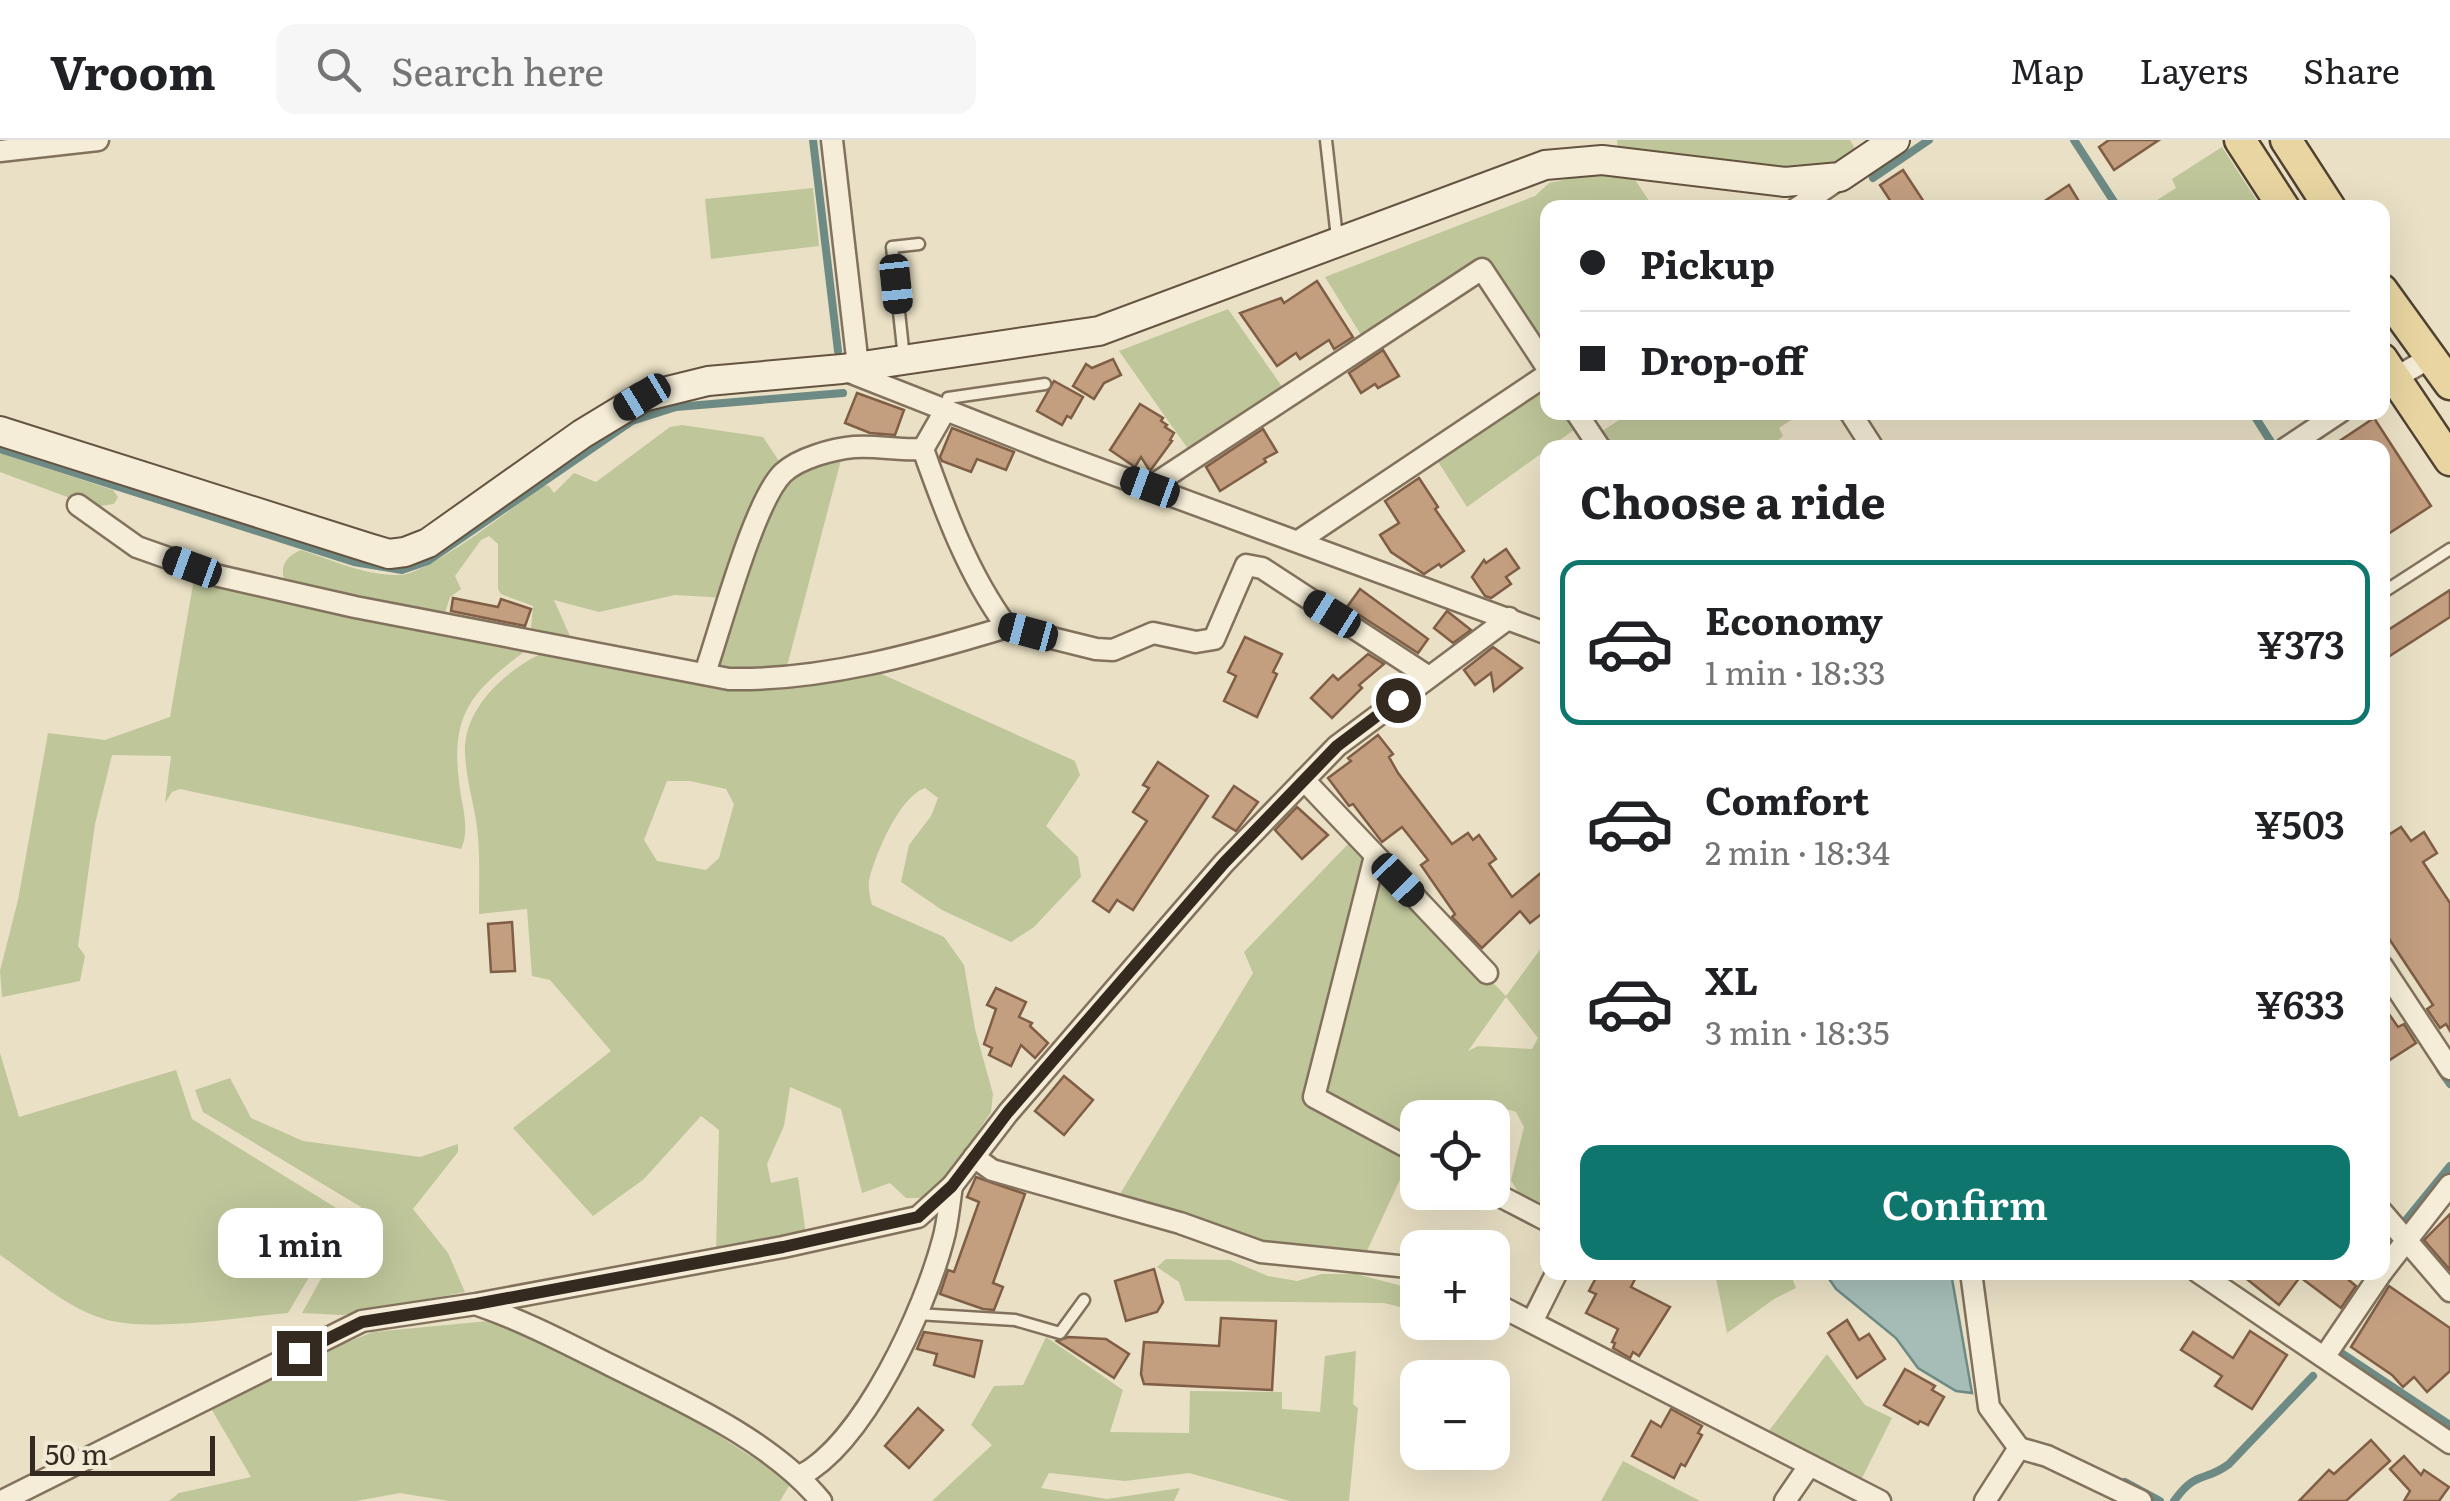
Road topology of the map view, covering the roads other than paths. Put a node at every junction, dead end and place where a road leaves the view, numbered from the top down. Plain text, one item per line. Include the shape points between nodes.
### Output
1 (98, 140) edge
2 (832, 140) edge
3 (1326, 140) edge
4 (1896, 140) edge
5 (2240, 140) edge
6 (2286, 140) edge
7 (0, 151) edge
8 (1840, 178) junction
9 (1808, 200) edge
10 (2279, 200) edge
11 (2325, 200) edge
12 (1338, 240) junction
13 (919, 244) dead end
14 (2390, 299) edge
15 (2440, 352) edge
16 (904, 359) junction
17 (1540, 360) edge
18 (850, 367) junction
19 (2390, 372) edge
20 (1540, 377) edge
21 (2390, 379) edge
22 (1045, 384) dead end
23 (2450, 384) edge
24 (946, 410) junction
25 (2328, 420) edge
26 (0, 431) edge
27 (2298, 440) edge
28 (924, 449) junction
29 (2450, 460) edge
30 (1150, 487) junction
31 (78, 505) dead end
32 (1300, 540) junction
33 (2450, 549) edge
34 (2390, 588) edge
35 (1509, 618) junction
36 (1007, 627) junction
37 (1540, 631) edge
38 (705, 673) junction
39 (1428, 676) junction
40 (1304, 780) junction
41 (1375, 856) junction
42 (1488, 973) dead end
43 (2390, 978) edge
44 (2450, 1069) edge
45 (1400, 1144) edge
46 (974, 1156) junction
47 (2450, 1185) edge
48 (952, 1186) junction
49 (1510, 1201) edge
50 (1540, 1217) edge
51 (2390, 1222) edge
52 (2404, 1240) junction
53 (2390, 1260) edge
54 (1400, 1266) edge
55 (1553, 1280) edge
56 (1972, 1280) edge
57 (2210, 1280) edge
58 (2376, 1280) edge
59 (2450, 1291) edge
60 (1084, 1300) dead end
61 (476, 1304) junction
62 (1510, 1311) edge
63 (916, 1314) junction
64 (1532, 1322) junction
65 (2324, 1356) junction
66 (2450, 1443) edge
67 (2019, 1448) junction
68 (1809, 1466) junction
69 (800, 1476) junction
70 (2, 1501) edge
71 (820, 1501) edge
72 (1785, 1501) edge
73 (1880, 1501) edge
74 (1985, 1501) edge
75 (2141, 1501) edge

1 - 7 street
2 - 18 street
3 - 12 lane
4 - 8 street
5 - 10 main road
6 - 11 main road
8 - 9 street
8 - 12 street via 1784,182 1577,161 1545,165
12 - 16 street via 1099,331
13 - 16 lane via 892,246
14 - 15 main road
15 - 19 street
15 - 23 main road
16 - 18 street
17 - 30 street via 1482,269
18 - 24 street
18 - 26 street via 708,381 642,397 428,544 389,554
20 - 32 street
21 - 29 main road
22 - 24 lane via 948,398
24 - 28 street
24 - 30 street
25 - 27 street
28 - 36 street via 966,558
28 - 38 street via 856,447 784,471 763,505
30 - 32 street
31 - 38 street via 137,548 219,576
32 - 35 street
33 - 34 lane
35 - 37 street
35 - 39 street
36 - 38 street via 930,650 792,676 729,679
36 - 39 street via 1113,650 1153,633 1214,639 1246,565 1262,568
39 - 40 street
40 - 41 street
40 - 46 street via 1224,863
41 - 42 street
41 - 45 street via 1314,1098
43 - 44 street
46 - 48 street
46 - 54 street via 992,1170 1180,1222 1261,1252
47 - 52 street
48 - 61 street via 918,1217
48 - 63 street via 944,1238
49 - 50 street
51 - 52 street
52 - 53 street
52 - 59 street
55 - 64 street
56 - 67 street via 1990,1408
57 - 65 street
58 - 65 street
60 - 63 lane via 1060,1333 1015,1320
61 - 69 street via 686,1402
61 - 70 street via 362,1322
62 - 64 street
63 - 69 street via 856,1424
64 - 68 street
65 - 66 street
67 - 74 street
67 - 75 street
68 - 72 street
68 - 73 street
69 - 71 street

